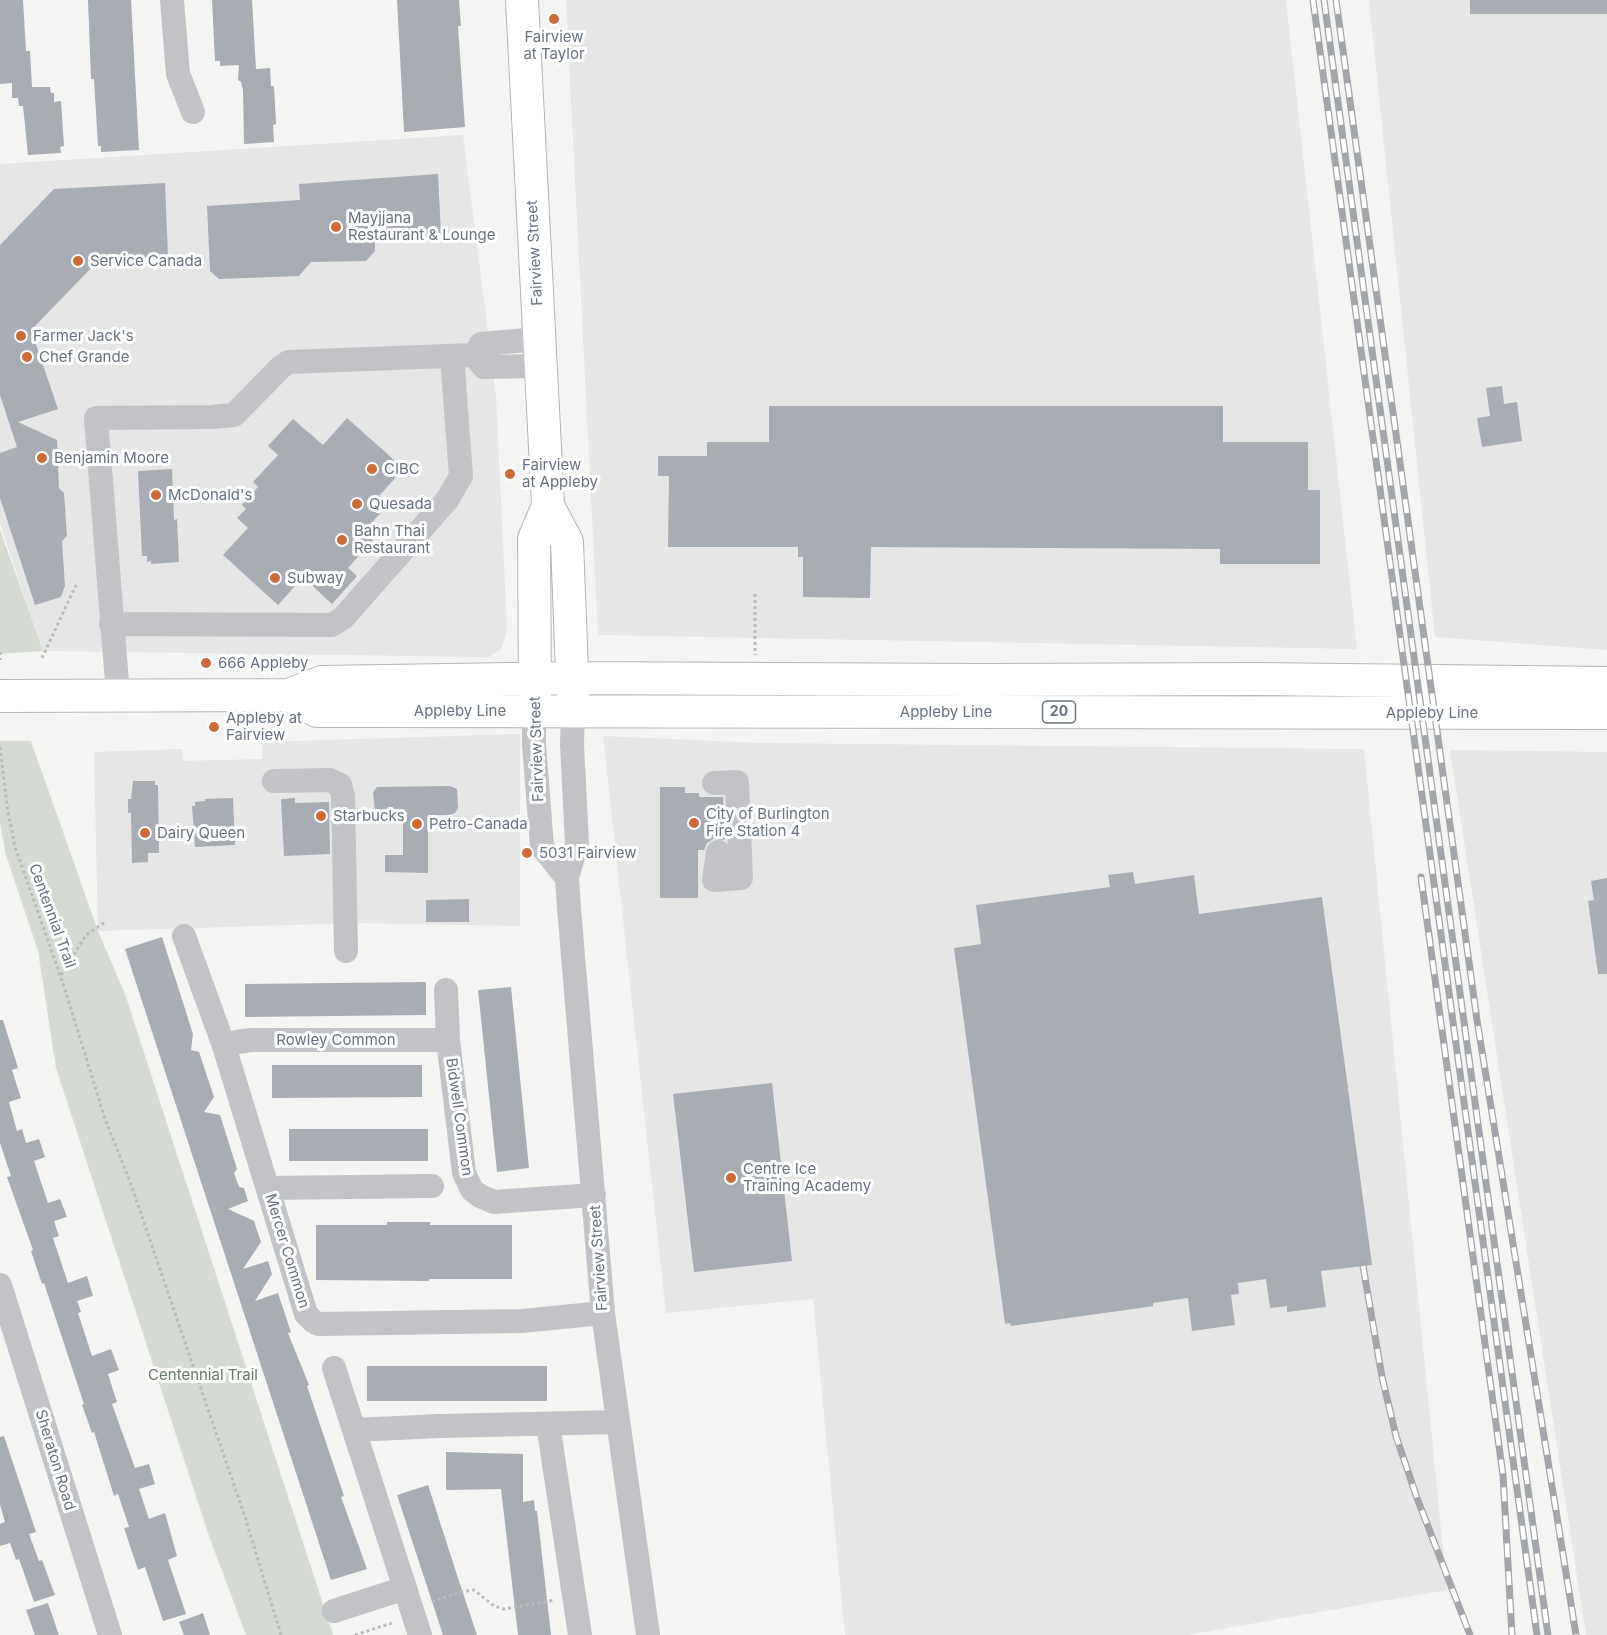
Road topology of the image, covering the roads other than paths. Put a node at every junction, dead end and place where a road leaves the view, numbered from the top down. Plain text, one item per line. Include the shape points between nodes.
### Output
1 (172, 0) edge
2 (522, 0) edge
3 (193, 112) dead end
4 (540, 352) junction
5 (463, 355) junction
6 (548, 506) junction
7 (111, 624) junction
8 (535, 678) junction
9 (574, 678) junction
10 (1607, 683) edge
11 (118, 695) junction
12 (289, 695) junction
13 (0, 696) edge
14 (573, 711) junction
15 (534, 712) junction
16 (1607, 713) edge
17 (274, 781) dead end
18 (714, 783) dead end
19 (718, 852) dead end
20 (567, 878) junction
21 (184, 936) dead end
22 (346, 951) dead end
23 (446, 990) dead end
24 (448, 1040) junction
25 (224, 1046) junction
26 (432, 1186) dead end
27 (268, 1188) junction
28 (594, 1195) junction
29 (0, 1285) edge
30 (603, 1313) junction
31 (5, 1314) edge
32 (334, 1368) dead end
33 (618, 1422) junction
34 (548, 1424) junction
35 (354, 1430) junction
36 (334, 1611) dead end
37 (413, 1612) edge
38 (110, 1635) edge
39 (580, 1635) edge
40 (648, 1635) edge

1 - 3 street via 178,74
2 - 4 main road, Fairview Street
4 - 5 street via 481,344
4 - 6 main road, Fairview Street
5 - 7 street via 460,476 447,500 343,618 332,625
5 - 7 street via 288,362 234,415 96,418
6 - 8 main road, Fairview Street via 534,539
6 - 9 main road, Fairview Street via 567,542
7 - 11 street
8 - 9 main road, Appleby Line / 20
8 - 12 main road, Appleby Line via 322,682
8 - 15 main road, Fairview Street
9 - 10 main road, Appleby Line / 20
9 - 14 main road, Fairview Street
11 - 12 main road, Appleby Line
11 - 13 main road, Appleby Line
12 - 15 main road, Appleby Line via 317,711
14 - 15 main road, Appleby Line / 20
14 - 16 main road, Appleby Line / 20
14 - 20 street, Fairview Street via 577,843
15 - 20 street, Fairview Street via 542,847
17 - 22 street via 330,780 339,785 343,796
18 - 19 street via 737,782 741,878 714,880
20 - 28 street, Fairview Street
21 - 25 street, Mercer Common
23 - 24 street, Bidwell Common
24 - 25 street, Rowley Common via 251,1040
24 - 28 street, Bidwell Common via 464,1173 471,1190 494,1202
25 - 27 street, Mercer Common
26 - 27 street
27 - 30 street, Mercer Common via 306,1314 318,1324 522,1322
28 - 30 street, Fairview Street
29 - 31 street, Sheraton Road
30 - 33 street, Fairview Street
31 - 38 street, Sheraton Road
32 - 35 street
33 - 34 street
33 - 40 street, Fairview Street
34 - 35 street
34 - 39 street
35 - 37 street
36 - 37 street

